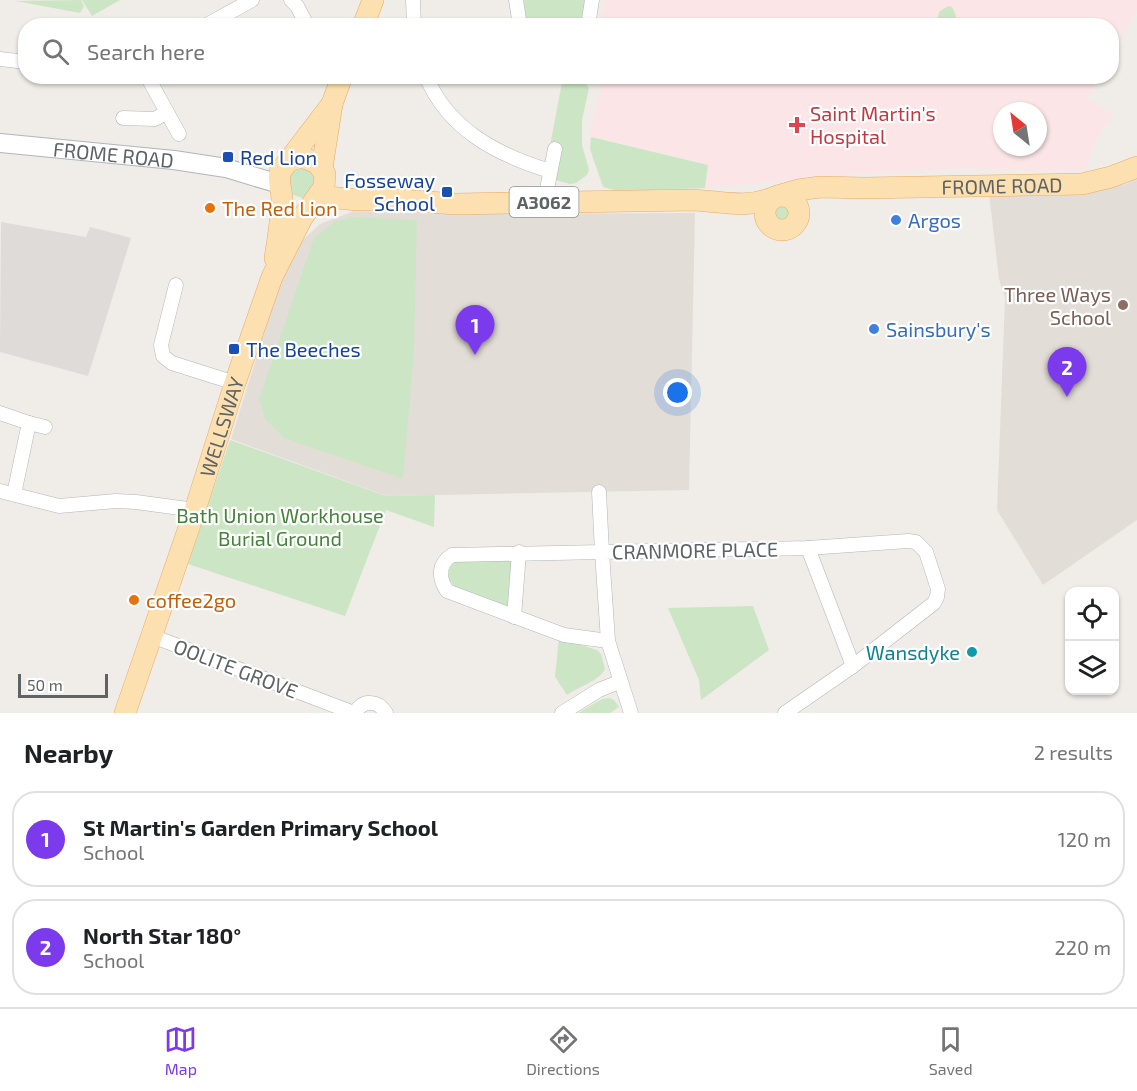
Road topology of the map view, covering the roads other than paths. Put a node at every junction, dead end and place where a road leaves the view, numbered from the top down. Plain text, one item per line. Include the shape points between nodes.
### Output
1 (252, 0) edge
2 (291, 0) edge
3 (373, 0) edge
4 (413, 0) edge
5 (516, 0) edge
6 (592, 0) edge
7 (219, 18) edge
8 (303, 18) edge
9 (366, 18) edge
10 (414, 18) edge
11 (518, 18) edge
12 (589, 18) edge
13 (0, 59) edge
14 (18, 61) edge
15 (151, 84) edge
16 (339, 84) edge
17 (432, 84) edge
18 (332, 104) junction
19 (167, 112) junction
20 (123, 118) dead end
21 (179, 134) dead end
22 (0, 143) edge
23 (555, 149) dead end
24 (1137, 167) edge
25 (323, 170) junction
26 (550, 171) junction
27 (284, 175) junction
28 (865, 188) junction
29 (547, 189) dead end
30 (774, 197) junction
31 (316, 198) junction
32 (387, 199) junction
33 (702, 201) junction
34 (798, 218) junction
35 (767, 223) junction
36 (272, 277) junction
37 (176, 285) dead end
38 (235, 383) junction
39 (0, 413) edge
40 (29, 423) junction
41 (45, 427) dead end
42 (7, 492) edge
43 (599, 492) dead end
44 (195, 510) junction
45 (808, 548) junction
46 (519, 552) junction
47 (602, 552) junction
48 (514, 617) junction
49 (152, 636) junction
50 (608, 642) junction
51 (853, 666) junction
52 (619, 682) junction
53 (124, 713) edge
54 (354, 713) edge
55 (386, 713) edge
56 (562, 713) edge
57 (631, 713) edge
58 (784, 713) edge

1 - 7 street
2 - 8 street
3 - 9 main road
4 - 10 street
5 - 11 street
6 - 12 street
13 - 14 street
15 - 19 street
16 - 18 main road, WELLSWAY
17 - 26 street via 446,110 472,136 517,161
18 - 25 main road, WELLSWAY
18 - 27 main road, WELLSWAY
19 - 20 street via 154,119
19 - 21 street
22 - 27 street, FROME ROAD
23 - 26 street
24 - 28 main road, FROME ROAD / A3062 via 1082,184
25 - 27 main road via 311,159 302,157
25 - 31 main road, WELLSWAY via 324,187
25 - 32 main road, FROME ROAD / A3062
26 - 29 street
27 - 31 main road via 287,198 298,203
27 - 36 main road, WELLSWAY
28 - 30 main road, FROME ROAD / A3062 via 820,187
28 - 34 main road, FROME ROAD / A3062 via 827,198
30 - 33 main road, FROME ROAD / A3062 via 741,205
30 - 34 main road via 788,196 796,203
30 - 35 main road via 765,207
31 - 32 main road, FROME ROAD / A3062
31 - 36 main road, WELLSWAY
32 - 33 main road, FROME ROAD / A3062 via 456,204
33 - 35 main road, FROME ROAD / A3062
34 - 35 main road, FROME ROAD via 792,227 781,231
36 - 38 main road, WELLSWAY
37 - 38 street via 160,345 163,356 172,363
38 - 44 main road, WELLSWAY
39 - 40 street
40 - 41 street
40 - 42 street
42 - 44 street via 59,506 116,501
43 - 47 street
44 - 49 main road, WELLSWAY
45 - 47 street, CRANMORE PLACE
45 - 51 street
45 - 51 street, CRANMORE PLACE via 908,541 916,542 926,552 938,589 934,603
46 - 47 street
46 - 48 street
46 - 48 street via 452,555 444,560 440,578 447,591
47 - 50 street, CRANMORE PLACE
48 - 50 street via 564,635
49 - 53 main road, WELLSWAY
49 - 54 street, OOLITE GROVE
50 - 52 street, CRANMORE PLACE
51 - 58 street, CRANMORE PLACE
52 - 56 street
52 - 57 street, CRANMORE PLACE
54 - 55 street, OOLITE GROVE via 361,705 372,702 382,706

